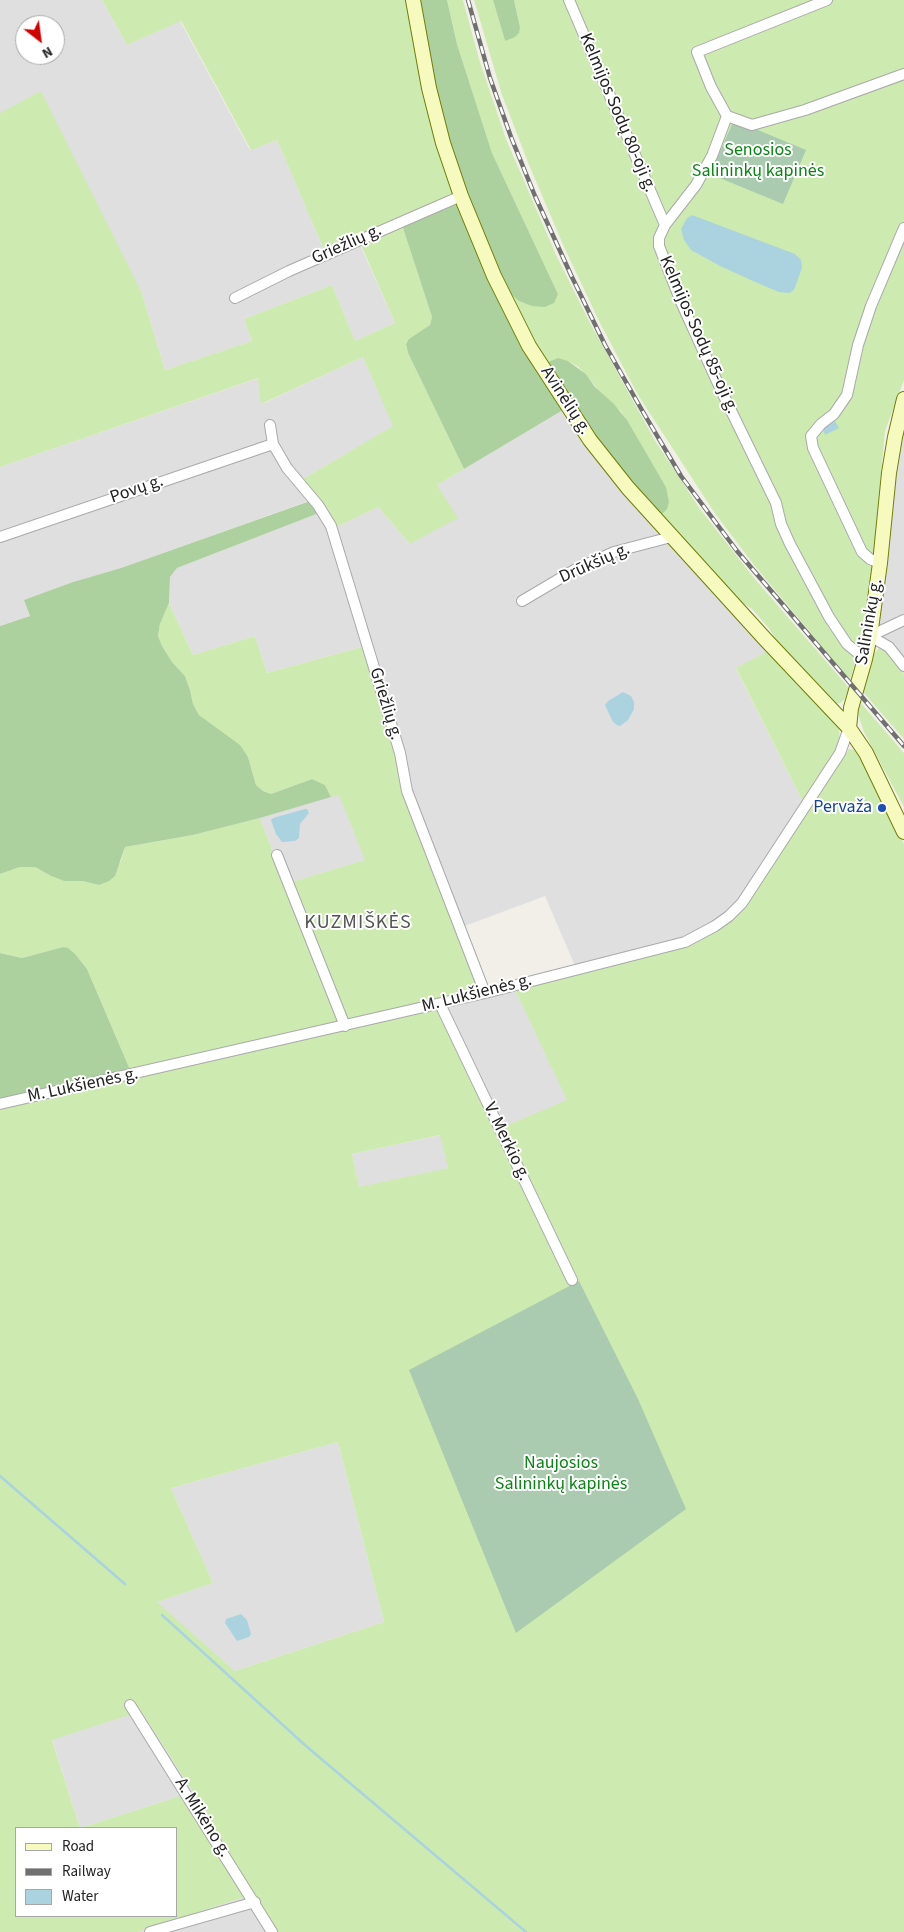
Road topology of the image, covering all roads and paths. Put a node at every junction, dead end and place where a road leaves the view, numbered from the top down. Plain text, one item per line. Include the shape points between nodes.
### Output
1 (413, 0) edge
2 (569, 0) edge
3 (827, 0) edge
4 (904, 74) edge
5 (727, 116) junction
6 (461, 196) junction
7 (665, 225) junction
8 (904, 228) edge
9 (235, 298) dead end
10 (904, 399) edge
11 (270, 425) dead end
12 (273, 444) junction
13 (0, 537) edge
14 (671, 537) junction
15 (880, 562) junction
16 (522, 601) dead end
17 (904, 620) edge
18 (870, 636) junction
19 (865, 659) junction
20 (904, 666) edge
21 (849, 728) junction
22 (904, 832) edge
23 (277, 855) dead end
24 (485, 993) junction
25 (440, 1004) junction
26 (345, 1026) junction
27 (0, 1104) edge
28 (572, 1280) dead end
29 (130, 1705) dead end
30 (254, 1902) junction
31 (150, 1932) edge
32 (272, 1932) edge

1 - 6 main road, Avinėlių g. via 429,88
2 - 7 street, Kelmijos Sodų 80-oji g.
3 - 5 street via 697,52
4 - 5 street via 805,110 752,125
5 - 7 street, Kelmijos Sodų 85-oji g. via 712,156 696,185
6 - 9 street, Griežlių g.
6 - 14 main road, Avinėlių g. via 494,276 529,346 590,440
7 - 19 street, Kelmijos Sodų 85-oji g. via 660,238 660,252 720,388 776,503 790,544 829,617 847,644
8 - 15 street via 871,306 847,395 834,414 811,436 813,448 862,552
10 - 15 main road, Salininkų g. via 894,437
11 - 12 street, Griežlių g.
12 - 13 street, Povų g.
12 - 24 street, Griežlių g. via 331,526 400,753 407,791
14 - 16 street, Drūkšių g. via 614,552 576,569
14 - 21 main road, Avinėlių g.
15 - 18 main road, Salininkų g.
17 - 18 street
18 - 19 main road, Salininkų g.
18 - 20 street via 889,647
19 - 21 main road, Salininkų g. via 851,708
21 - 22 main road via 866,753
21 - 24 street, M. Lukšienės g. via 840,753 742,903 729,916 685,942
23 - 26 street
24 - 25 street, M. Lukšienės g.
25 - 26 street, M. Lukšienės g.
25 - 28 street, V. Merkio g.
26 - 27 street, M. Lukšienės g.
29 - 30 street, A. Mikėno g.
30 - 31 street
30 - 32 street, A. Mikėno g.

